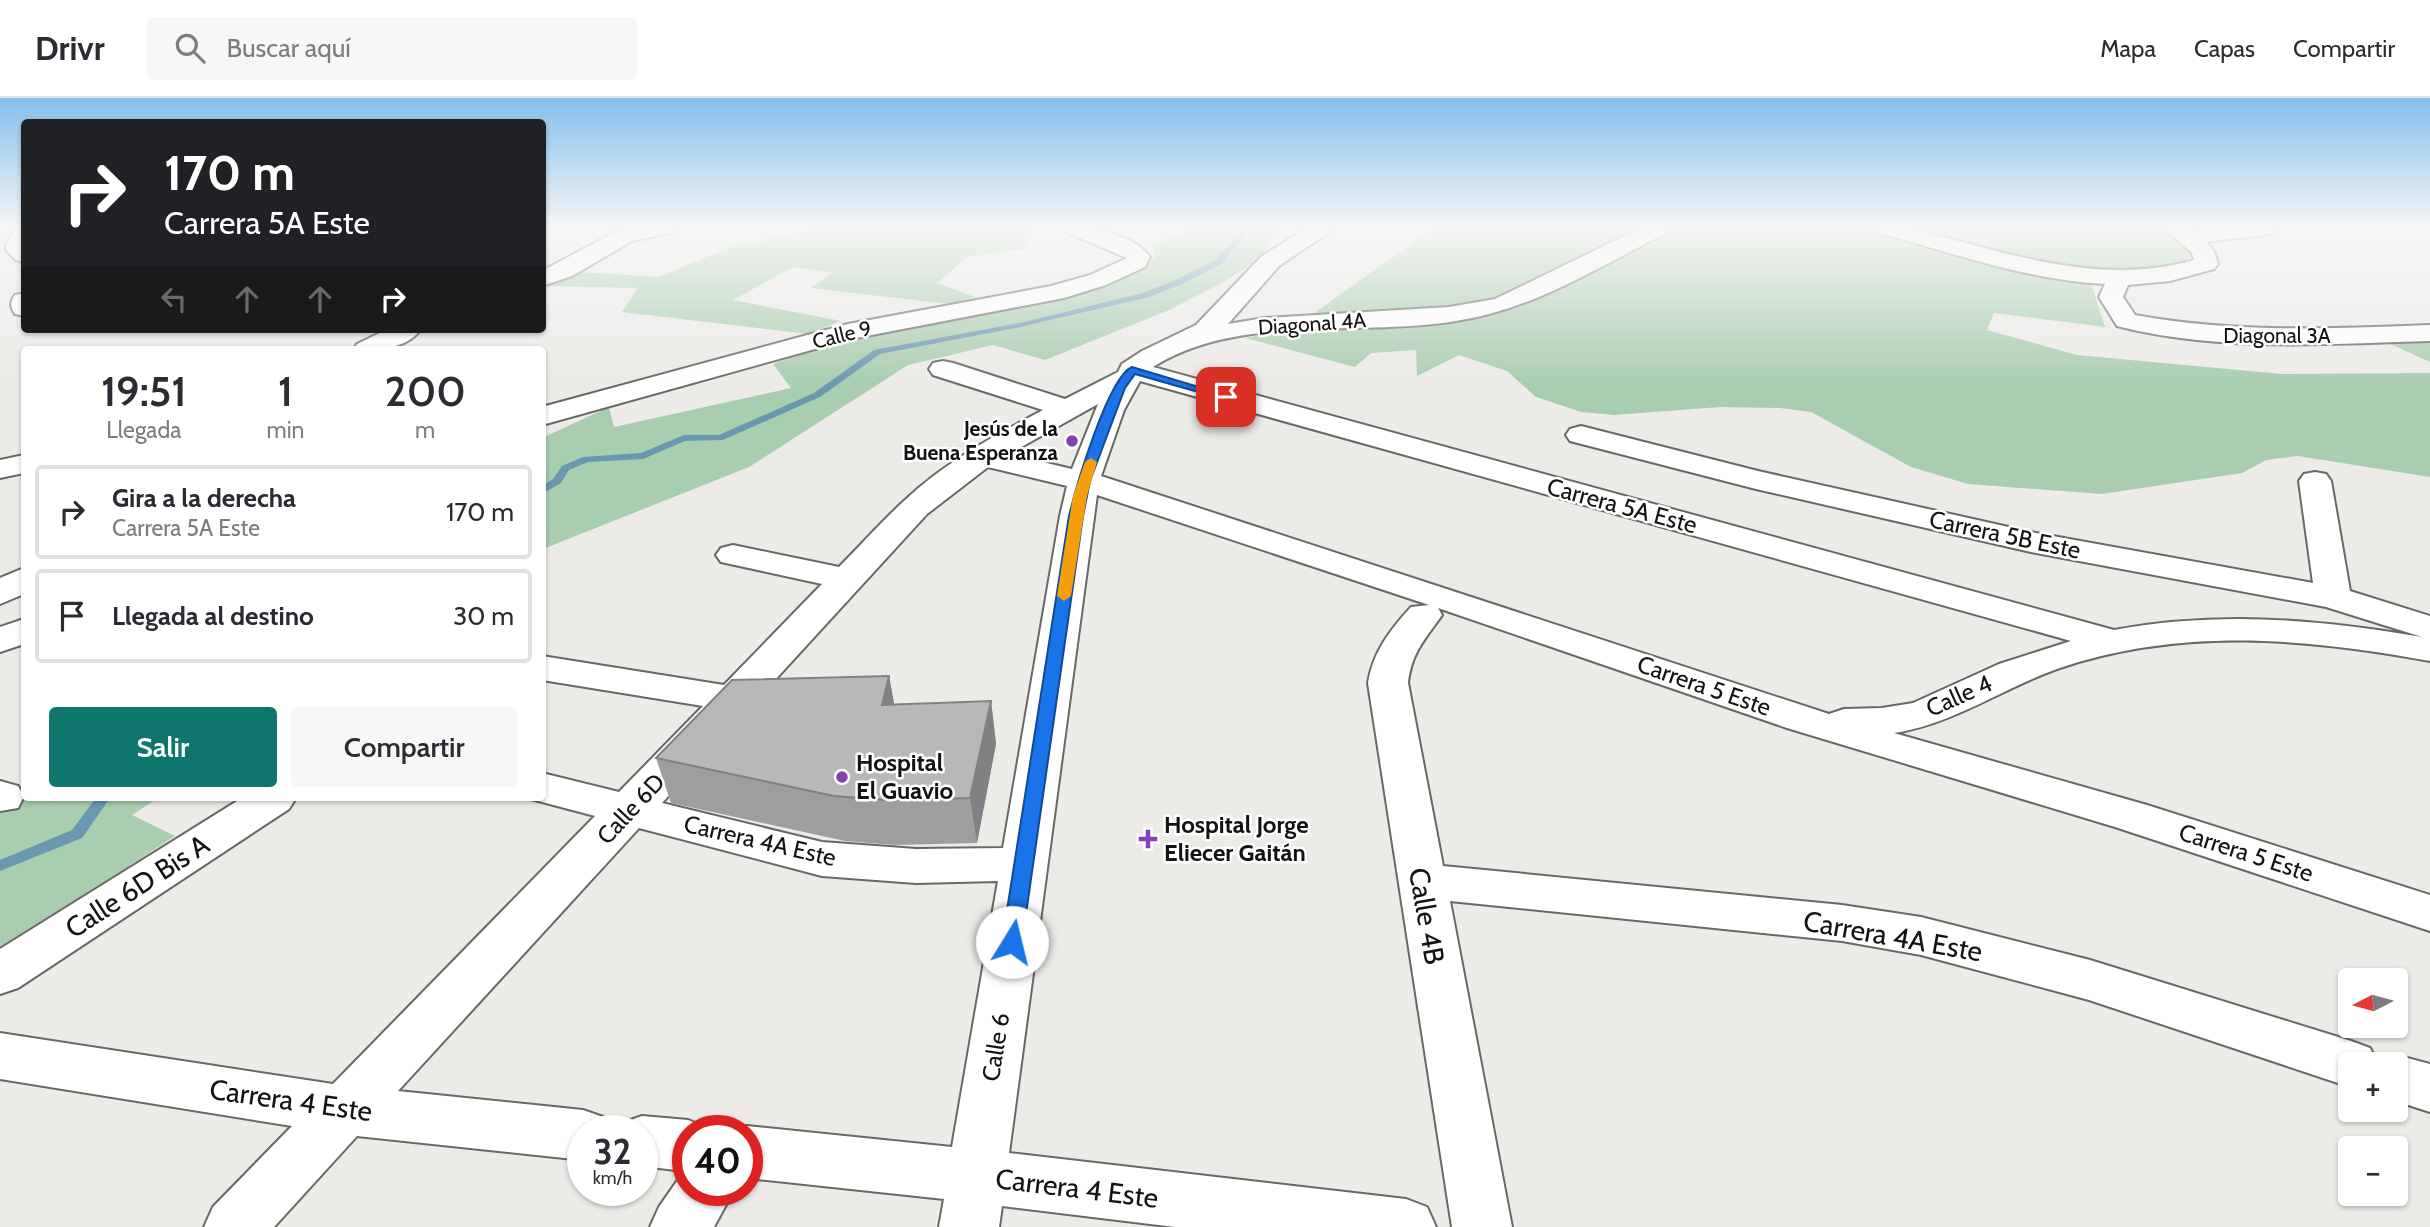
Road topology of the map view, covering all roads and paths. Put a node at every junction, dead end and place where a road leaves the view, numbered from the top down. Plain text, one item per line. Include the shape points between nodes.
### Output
1 (1093, 281) edge
2 (1251, 281) edge
3 (1554, 281) edge
4 (2118, 281) edge
5 (400, 333) edge
6 (2430, 333) edge
7 (1199, 336) junction
8 (374, 346) edge
9 (943, 369) dead end
10 (1128, 375) junction
11 (1069, 409) junction
12 (546, 415) edge
13 (1581, 435) dead end
14 (980, 456) junction
15 (21, 465) edge
16 (0, 470) edge
17 (1084, 481) junction
18 (2315, 481) dead end
19 (733, 555) dead end
20 (848, 579) junction
21 (21, 581) edge
22 (0, 593) edge
23 (2333, 597) junction
24 (1424, 615) dead end
25 (2430, 628) edge
26 (21, 631) edge
27 (0, 641) edge
28 (2113, 641) junction
29 (2430, 650) edge
30 (546, 669) edge
31 (734, 699) junction
32 (1801, 719) junction
33 (546, 789) edge
34 (269, 801) edge
35 (629, 810) junction
36 (1024, 864) junction
37 (1421, 881) junction
38 (2430, 913) edge
39 (0, 974) edge
40 (0, 1056) edge
41 (2338, 1060) edge
42 (2408, 1082) edge
43 (2430, 1088) edge
44 (345, 1110) junction
45 (567, 1133) edge
46 (763, 1155) edge
47 (973, 1201) edge
48 (694, 1206) edge
49 (234, 1227) edge
50 (680, 1227) edge
51 (1406, 1227) edge
52 (1482, 1227) edge

1 - 12 street, Calle 9 via 1055,293 848,332
2 - 7 street
3 - 7 street, Diagonal 4A via 1479,311 1264,326
4 - 6 street, Diagonal 3A via 2111,297 2126,321 2179,331 2244,338
5 - 8 street
7 - 10 street via 1159,353
9 - 11 street
10 - 11 street, Calle 6D
10 - 17 street, Calle 6
10 - 28 street, Carrera 5A Este
11 - 14 street, Calle 6D
13 - 23 street, Carrera 5B Este via 2031,542
14 - 17 street, Carrera 5 Este
14 - 20 street, Calle 6D via 916,507
15 - 16 street
17 - 32 street, Carrera 5 Este
17 - 36 street, Calle 6
18 - 23 street
19 - 20 street
20 - 31 street, Calle 6D
21 - 22 street
23 - 25 street, Carrera 5B Este
24 - 37 street, Calle 4B via 1401,640 1388,683
26 - 27 street
28 - 29 street, Calle 4 via 2180,630 2257,628 2344,635
28 - 32 street, Calle 4 via 2023,668 1920,715 1865,722
30 - 31 street
31 - 35 street, Calle 6D
32 - 38 street, Carrera 5 Este via 2131,816
33 - 35 street, Carrera 4A Este
34 - 39 street, Calle 6D Bis A
35 - 36 street, Carrera 4A Este via 822,859 916,866
35 - 44 street, Calle 6D
36 - 47 street, Calle 6
37 - 41 street, Carrera 4A Este via 1843,923 1921,936 2090,980
37 - 52 street, Calle 4B
40 - 44 street, Carrera 4 Este
42 - 43 street
44 - 45 street, Carrera 4 Este
44 - 49 street, Calle 6D
46 - 47 street, Carrera 4 Este
47 - 51 street, Carrera 4 Este
48 - 50 street

